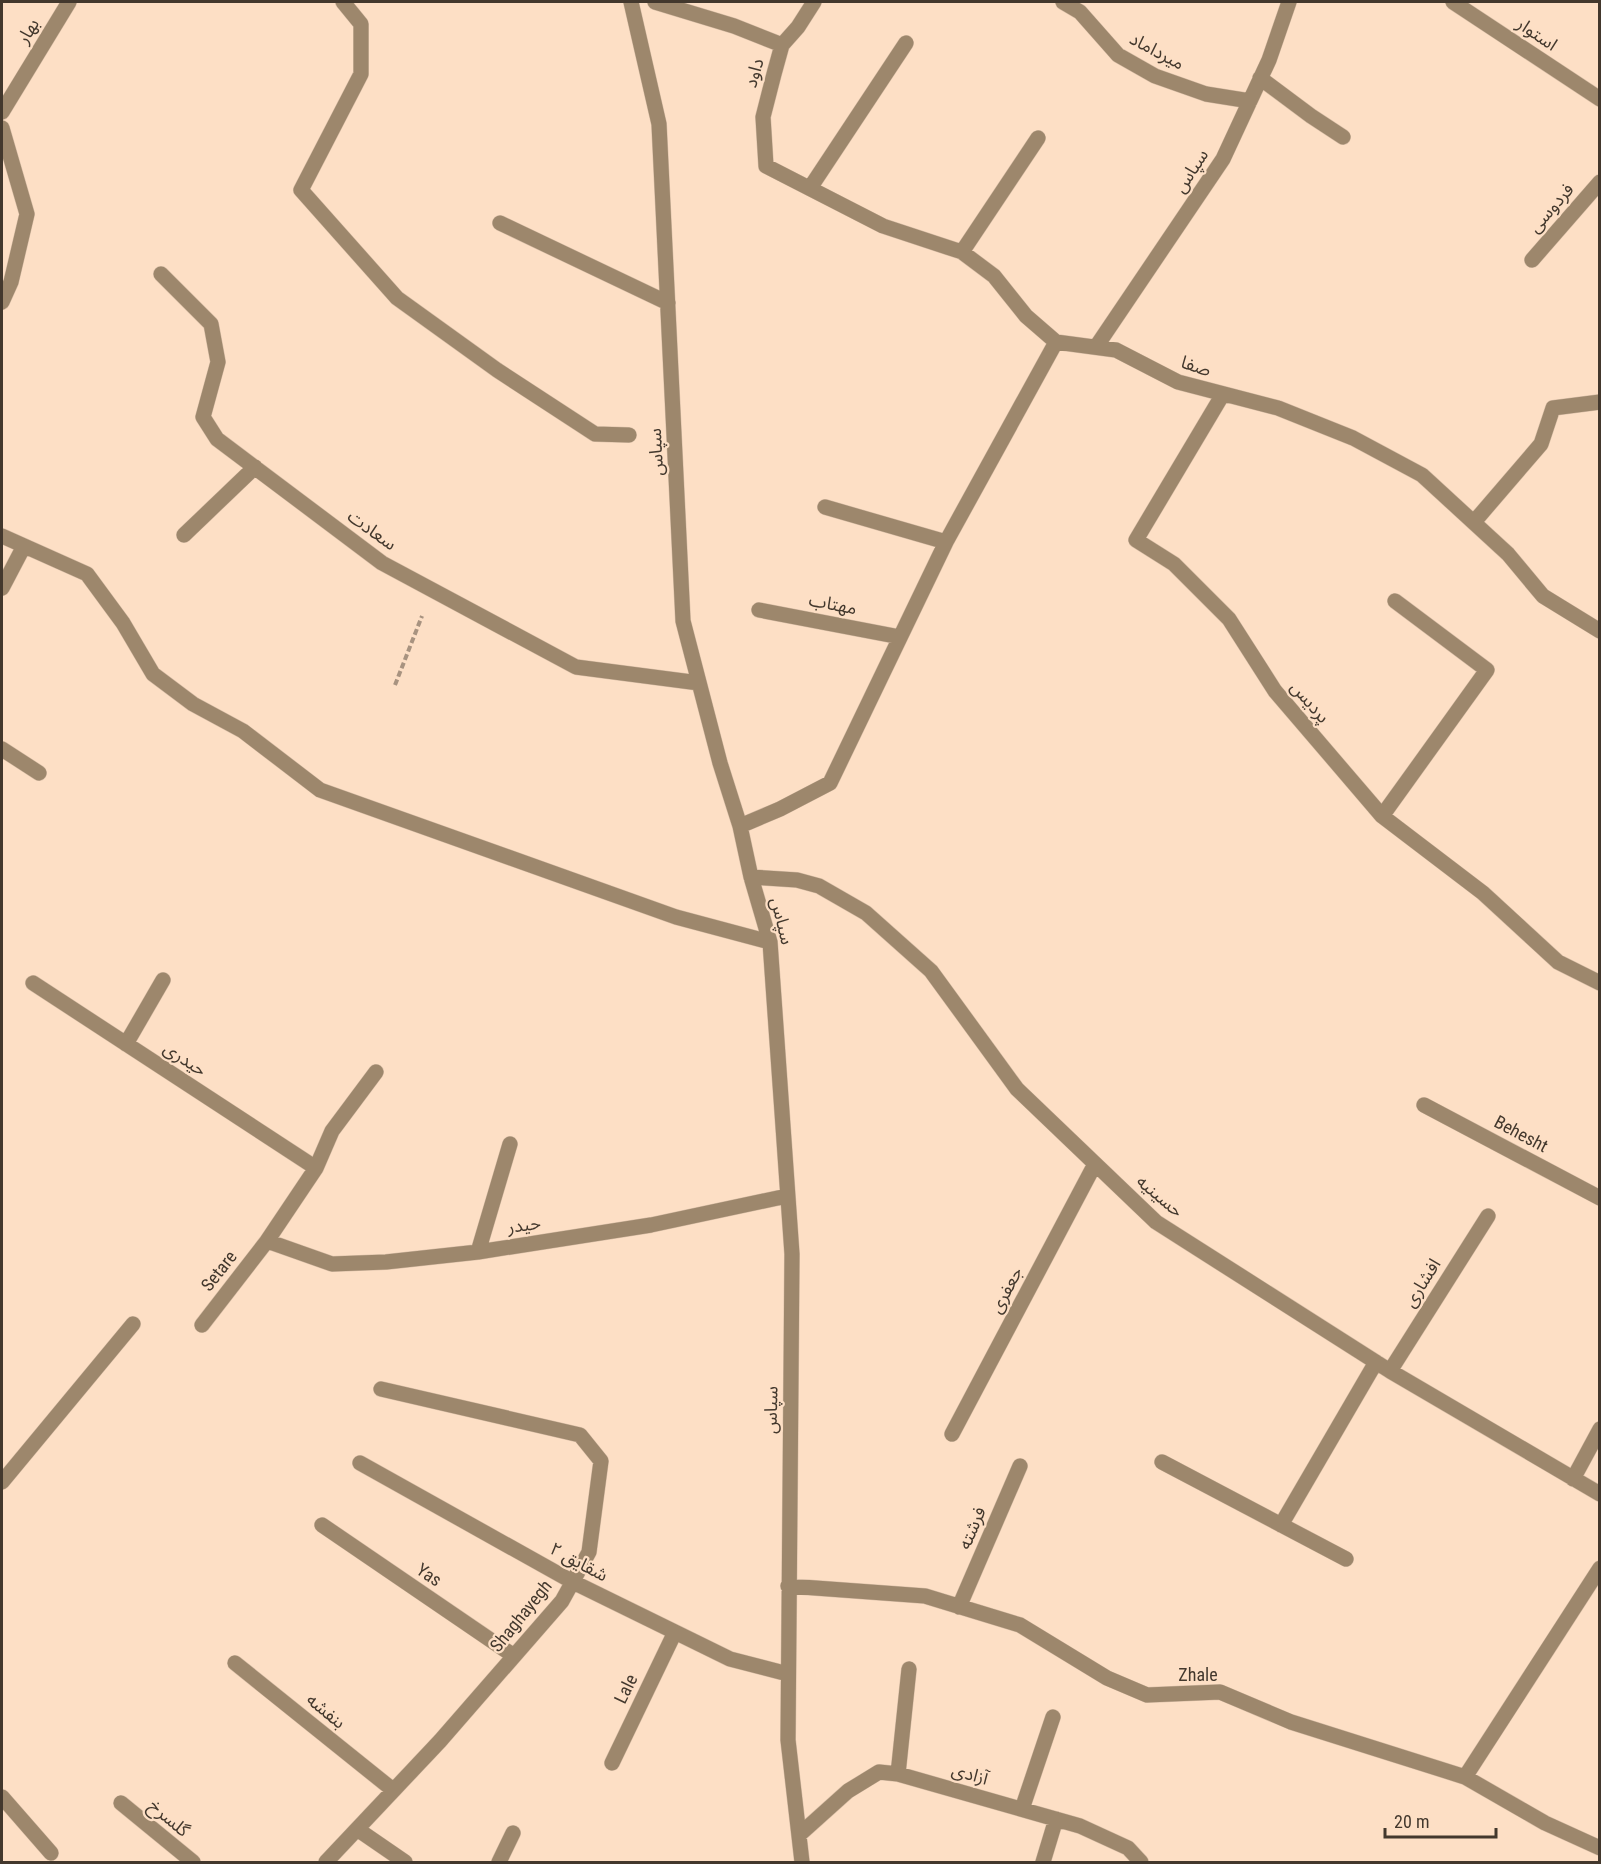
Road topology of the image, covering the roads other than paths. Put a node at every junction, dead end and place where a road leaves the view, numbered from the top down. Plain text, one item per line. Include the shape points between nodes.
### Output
1 (69, 2) edge
2 (343, 2) edge
3 (631, 2) edge
4 (656, 2) edge
5 (814, 2) edge
6 (1063, 2) edge
7 (1289, 2) edge
8 (1454, 2) edge
9 (906, 43) dead end
10 (782, 45) junction
11 (1260, 78) junction
12 (1599, 99) edge
13 (1250, 101) junction
14 (2, 112) edge
15 (2, 128) edge
16 (1343, 137) dead end
17 (1038, 138) dead end
18 (1599, 182) edge
19 (810, 188) junction
20 (500, 223) dead end
21 (962, 252) junction
22 (1532, 260) dead end
23 (161, 274) dead end
24 (2, 302) edge
25 (669, 303) junction
26 (1056, 342) junction
27 (1096, 347) junction
28 (1223, 394) junction
29 (1599, 402) edge
30 (629, 435) dead end
31 (255, 467) junction
32 (825, 507) dead end
33 (1474, 522) junction
34 (184, 535) dead end
35 (2, 536) edge
36 (946, 542) junction
37 (24, 546) junction
38 (2, 588) edge
39 (1395, 601) dead end
40 (759, 610) dead end
41 (1599, 631) edge
42 (900, 637) junction
43 (699, 683) junction
44 (2, 749) edge
45 (39, 773) dead end
46 (1382, 816) junction
47 (740, 826) junction
48 (751, 877) junction
49 (770, 942) junction
50 (163, 980) dead end
51 (33, 983) dead end
52 (1599, 983) edge
53 (126, 1044) junction
54 (376, 1072) dead end
55 (1424, 1105) dead end
56 (510, 1144) dead end
57 (1095, 1164) junction
58 (316, 1168) junction
59 (787, 1196) junction
60 (1599, 1198) edge
61 (1488, 1216) dead end
62 (267, 1241) junction
63 (478, 1252) junction
64 (133, 1324) dead end
65 (202, 1324) dead end
66 (1376, 1362) junction
67 (1390, 1371) junction
68 (381, 1389) dead end
69 (1599, 1429) edge
70 (952, 1434) dead end
71 (1162, 1462) dead end
72 (360, 1463) dead end
73 (1020, 1466) dead end
74 (1574, 1479) junction
75 (2, 1482) edge
76 (1599, 1494) edge
77 (322, 1525) dead end
78 (1281, 1525) junction
79 (1346, 1559) dead end
80 (1599, 1568) edge
81 (573, 1582) junction
82 (788, 1586) junction
83 (959, 1606) junction
84 (675, 1632) junction
85 (514, 1656) junction
86 (235, 1663) dead end
87 (909, 1669) dead end
88 (788, 1674) junction
89 (1053, 1717) dead end
90 (612, 1763) dead end
91 (898, 1774) junction
92 (1465, 1777) junction
93 (393, 1790) junction
94 (2, 1797) edge
95 (121, 1803) dead end
96 (1022, 1809) junction
97 (1056, 1819) junction
98 (357, 1829) junction
99 (513, 1833) dead end
100 (799, 1835) junction
101 (1599, 1848) edge
102 (51, 1852) dead end
103 (193, 1863) edge
104 (326, 1863) edge
105 (405, 1863) edge
106 (499, 1863) edge
107 (802, 1863) edge
108 (1043, 1863) edge
109 (1141, 1863) edge

1 - 14 street, بهار
2 - 30 street via 361,24 361,74 301,190 397,298 496,370 595,434
3 - 25 street, سپاس via 659,124
4 - 10 street
5 - 10 street, داود
6 - 13 street, میرداماد via 1080,12 1118,55 1155,76 1206,94
7 - 11 street, سپاس
8 - 12 street, استوار
9 - 19 street
10 - 19 street, داود via 763,117 766,166
11 - 13 street, سپاس
11 - 16 street
13 - 27 street, سپاس via 1223,159
15 - 24 street via 27,214 11,282
17 - 21 street
18 - 22 street, فردوسی
19 - 21 street via 883,226
20 - 25 street
21 - 26 street via 994,276 1026,316
23 - 31 street, سعادت via 211,324 218,362 203,417 218,439
25 - 43 street, سپاس via 683,621
26 - 27 street, صفا
26 - 36 street
27 - 28 street, صفا via 1116,350 1178,382
28 - 33 street, صفا via 1278,408 1353,438 1422,476
28 - 46 street, پردیس via 1136,540 1174,564 1229,619 1275,691
29 - 33 street via 1553,408 1541,444
31 - 34 street
31 - 43 street, سعادت via 382,563 576,667
32 - 36 street
33 - 41 street, صفا via 1508,554 1543,596
35 - 37 street
36 - 42 street
37 - 38 street
37 - 49 street via 87,574 123,623 153,674 193,704 243,731 320,790 676,917
39 - 46 street via 1487,670
40 - 42 street, مهتاب
42 - 47 street via 830,783
43 - 47 street, سپاس
44 - 45 street
46 - 52 street, پردیس via 1483,893 1558,962
47 - 48 street, سپاس
48 - 49 street, سپاس
48 - 57 street, حسینیه via 797,880 819,886 866,913 931,971 1017,1089
49 - 59 street, سپاس
50 - 53 street
51 - 53 street, حیدری
53 - 58 street, حیدری
54 - 58 street, Setare via 332,1131
55 - 60 street, Behesht
56 - 63 street
57 - 66 street, حسینیه via 1156,1222
57 - 70 street, جعفری
58 - 62 street, Setare
59 - 63 street, حیدر via 651,1225
59 - 82 street, سپاس via 792,1254
61 - 67 street, افشاری
62 - 63 street, حیدر via 332,1264
62 - 65 street, Setare
64 - 75 street
66 - 67 street, حسینیه
66 - 78 street
67 - 74 street, حسینیه
68 - 81 street, Shaghayegh via 580,1435 601,1461 590,1552
69 - 74 street
71 - 78 street
72 - 81 street, شقایق ۲
73 - 83 street, فرشته
74 - 76 street, حسینیه
77 - 85 street, Yas
78 - 79 street
80 - 92 street
81 - 84 street, شقایق ۲
81 - 85 street, Shaghayegh via 562,1601
82 - 83 street, Zhale via 926,1596
82 - 88 street, سپاس
83 - 92 street, Zhale via 1020,1625 1107,1678 1147,1695 1220,1692 1291,1722
84 - 88 street, شقایق ۲ via 730,1659
84 - 90 street, Lale
85 - 93 street, Shaghayegh
86 - 93 street, بنفشه
87 - 91 street
88 - 100 street, سپاس via 788,1740
89 - 96 street
91 - 96 street, آزادی
91 - 100 street, آزادی via 879,1772 848,1791
92 - 101 street, Zhale via 1545,1823
93 - 98 street, Shaghayegh
94 - 102 street
95 - 103 street, گلسرخ
96 - 97 street, آزادی
97 - 108 street
97 - 109 street, آزادی via 1128,1848
98 - 104 street, Shaghayegh
98 - 105 street
99 - 106 street
100 - 107 street, سپاس

